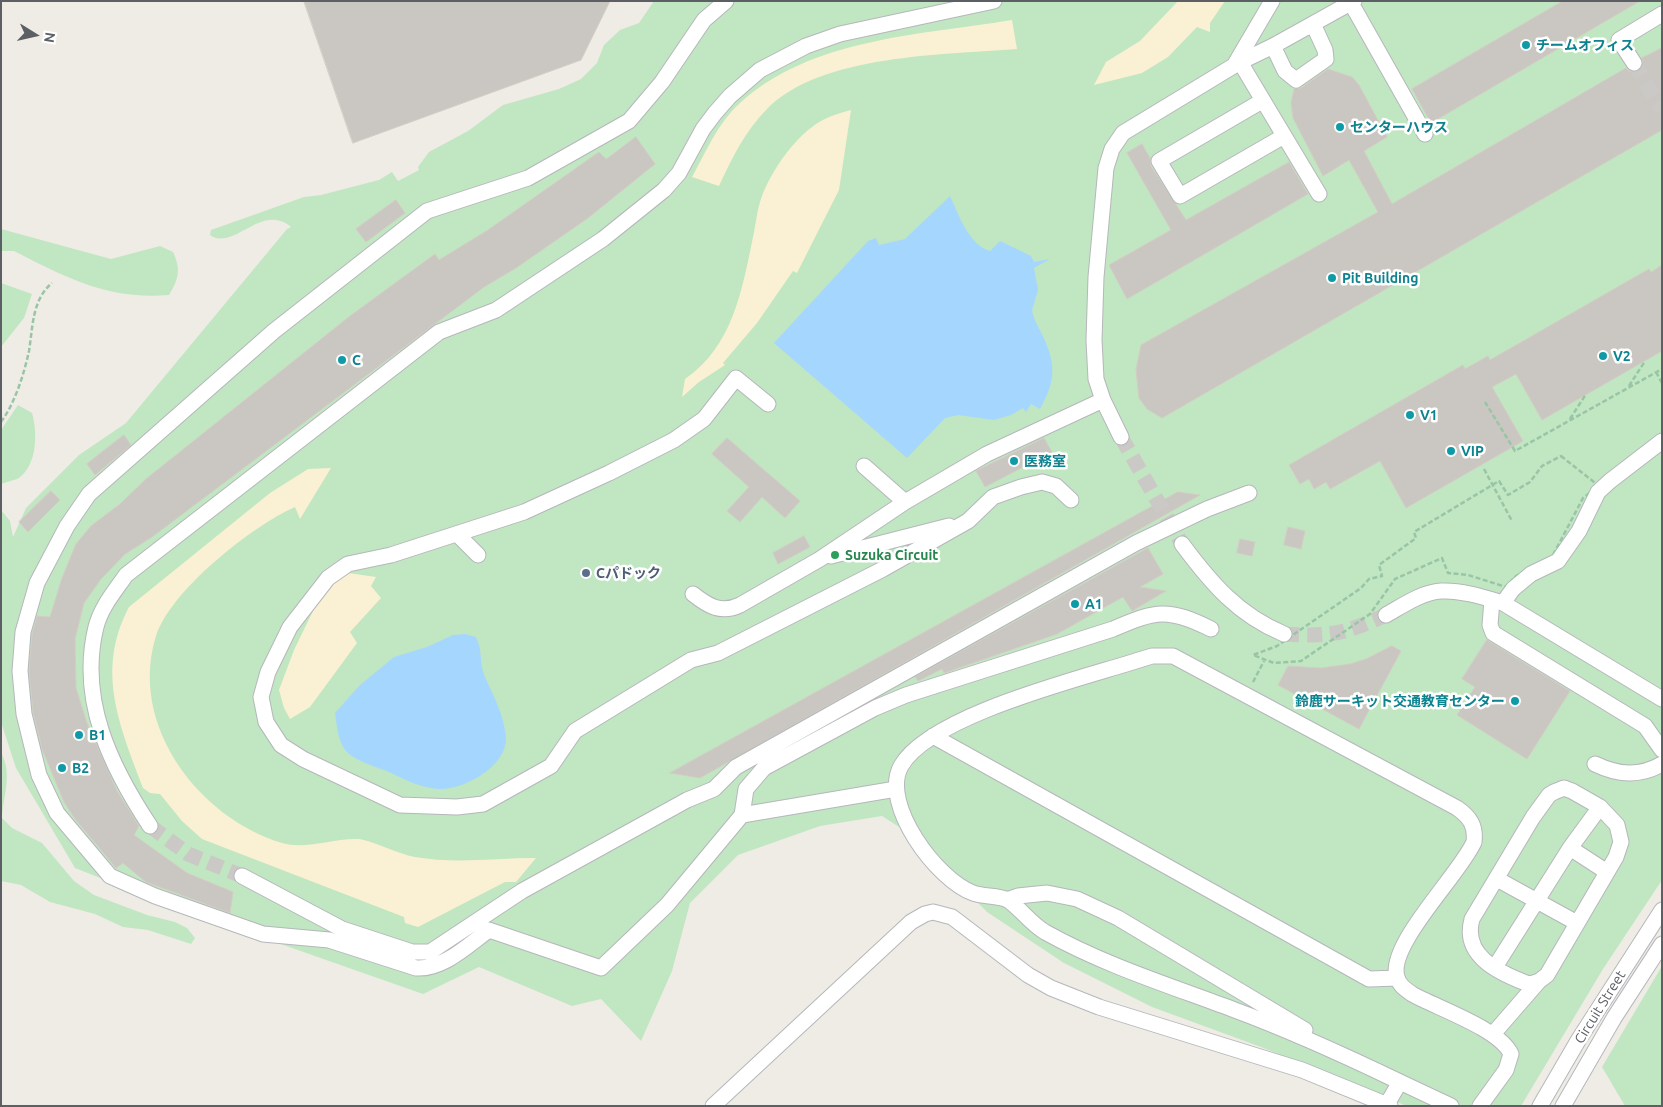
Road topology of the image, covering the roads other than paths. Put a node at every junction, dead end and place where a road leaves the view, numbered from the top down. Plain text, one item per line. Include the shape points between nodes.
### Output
1 (726, 1) edge
2 (994, 1) edge
3 (1272, 1) edge
4 (1353, 2) edge
5 (1662, 14) edge
6 (1313, 24) junction
7 (1273, 46) junction
8 (1237, 63) junction
9 (1634, 63) tunnel mouth
10 (1262, 101) junction
11 (1425, 134) dead end
12 (1284, 136) junction
13 (1318, 194) dead end
14 (1102, 400) junction
15 (768, 404) dead end
16 (1121, 437) tunnel mouth
17 (1662, 441) edge
18 (864, 466) dead end
19 (1249, 493) dead end
20 (1072, 500) dead end
21 (905, 502) junction
22 (968, 521) junction
23 (458, 534) junction
24 (1182, 544) tunnel mouth
25 (478, 555) dead end
26 (820, 559) junction
27 (693, 594) dead end
28 (1497, 602) junction
29 (1386, 615) tunnel mouth
30 (1211, 629) dead end
31 (1284, 634) tunnel mouth
32 (1662, 700) edge
33 (933, 736) junction
34 (1662, 750) edge
35 (1595, 764) dead end
36 (1662, 764) edge
37 (896, 789) junction
38 (1600, 807) junction
39 (742, 815) junction
40 (150, 826) tunnel mouth
41 (1570, 848) junction
42 (1607, 872) junction
43 (242, 876) tunnel mouth
44 (1497, 880) junction
45 (1007, 900) junction
46 (1537, 902) junction
47 (1662, 910) edge
48 (1577, 923) junction
49 (1662, 944) edge
50 (1495, 967) junction
51 (1397, 978) junction
52 (1539, 981) junction
53 (1493, 1034) junction
54 (1314, 1041) junction
55 (1400, 1082) junction
56 (1388, 1105) edge
57 (713, 1106) edge
58 (1451, 1106) edge
59 (1480, 1106) edge
60 (1540, 1106) edge
61 (1563, 1106) edge

1 - 39 street via 704,20 662,82 629,121 528,178 427,211 274,331 89,494 67,526 37,583 23,632 20,671 30,743 46,793 57,813 110,876 155,896 263,934 329,940 416,968 435,966 489,930 600,968 667,905
2 - 40 street via 840,34 806,46 760,70 715,113 679,173 664,190 603,239 496,310 439,332 126,575 108,600 96,626 92,693 104,743 132,799
3 - 8 street
4 - 6 street
4 - 11 street
5 - 9 street via 1619,40
6 - 7 street
6 - 7 street via 1326,58 1296,80 1285,71
7 - 8 street
8 - 10 street
8 - 14 street via 1124,134 1116,142 1109,158 1096,277 1094,340 1096,379
10 - 12 street
10 - 12 street via 1159,161 1180,196
12 - 13 street
14 - 16 street
14 - 21 street via 1005,444
15 - 23 street via 736,378 704,419 674,440 524,512
17 - 28 street via 1598,492 1579,532 1558,561 1531,574
18 - 21 street
19 - 43 street via 1207,508 1110,557 736,767 714,789 687,800 522,891 430,952 412,952 342,929
20 - 22 street via 1054,485 1042,482 993,497
21 - 26 street
22 - 23 street via 883,570 718,652 691,660 575,731 551,766 483,804 400,806 281,745 266,722 261,698 268,672 290,627 328,578 348,564
22 - 26 street
23 - 25 street
24 - 31 street via 1209,581 1230,602 1264,626
26 - 27 street via 730,610 716,609
28 - 29 street via 1474,595 1440,591 1427,594
28 - 32 street
28 - 34 street via 1490,625 1493,633 1645,726
30 - 39 street via 1187,617 1157,613 906,695 875,708 764,768 746,789
33 - 37 street via 917,748 901,767
33 - 51 street via 1369,979
33 - 51 street via 1008,702 1139,660 1162,655 1182,659 1457,808 1470,820 1475,834 1471,849 1402,945 1396,964
35 - 36 street via 1628,774
37 - 39 street
37 - 45 street via 906,820 943,871 972,893
38 - 41 street
38 - 42 street via 1617,825 1621,842
38 - 44 street via 1564,788 1549,795
41 - 42 street
41 - 46 street
42 - 48 street
44 - 46 street
44 - 50 street via 1472,919 1469,932 1476,954
45 - 54 street via 1045,931 1118,967
45 - 54 street via 1047,893 1078,899 1100,909 1304,1029
46 - 48 street
46 - 50 street
47 - 60 street, Circuit Street
48 - 52 street via 1547,975
49 - 61 street, Circuit Street
50 - 52 street via 1526,983
51 - 53 street via 1402,987 1420,999
52 - 53 street
53 - 59 street via 1508,1046 1510,1061
54 - 55 street
55 - 56 street
55 - 58 street
56 - 57 street via 1302,1070 1099,1007 1051,988 1028,975 952,917 933,912 911,922

